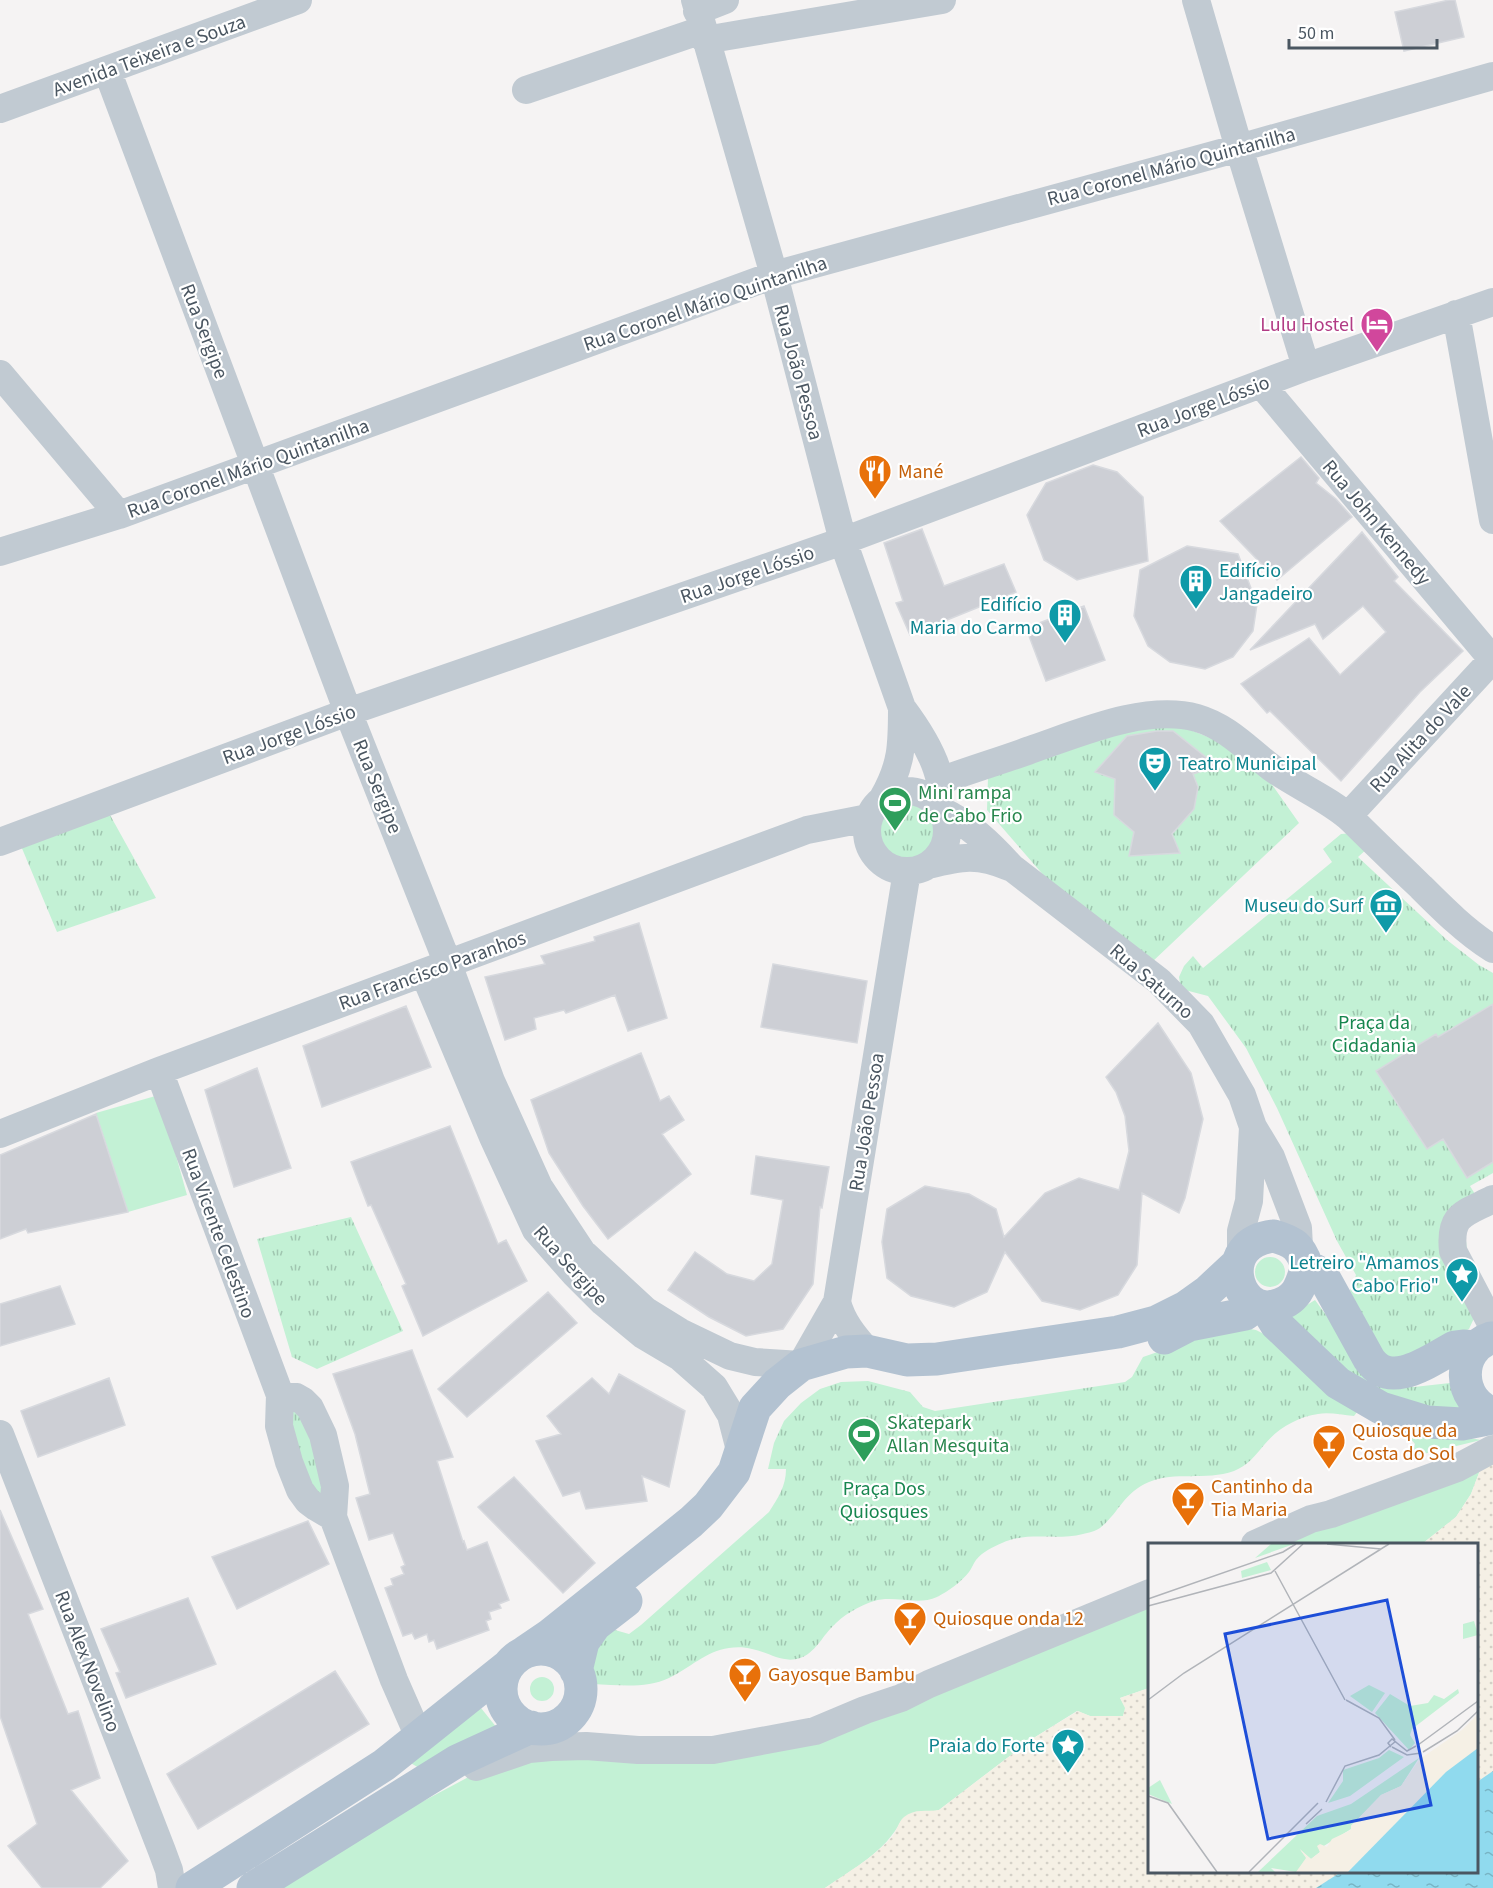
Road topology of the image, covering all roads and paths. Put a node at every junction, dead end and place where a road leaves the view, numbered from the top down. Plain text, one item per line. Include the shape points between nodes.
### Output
1 (298, 0) edge
2 (725, 0) edge
3 (942, 0) edge
4 (1196, 0) edge
5 (700, 20) edge
6 (107, 70) junction
7 (1493, 76) edge
8 (526, 90) dead end
9 (0, 109) edge
10 (1239, 148) junction
11 (774, 275) junction
12 (1493, 302) edge
13 (1456, 315) junction
14 (1306, 367) junction
15 (0, 374) edge
16 (1261, 384) junction
17 (255, 465) junction
18 (119, 515) junction
19 (1493, 520) edge
20 (843, 541) junction
21 (0, 552) edge
22 (1493, 660) edge
23 (902, 708) junction
24 (348, 712) junction
25 (940, 799) junction
26 (875, 808) junction
27 (1348, 816) junction
28 (0, 842) edge
29 (1011, 867) junction
30 (918, 868) junction
31 (1493, 949) edge
32 (436, 968) junction
33 (159, 1071) junction
34 (1254, 1127) junction
35 (0, 1134) edge
36 (1493, 1199) edge
37 (559, 1214) junction
38 (536, 1230) junction
39 (1303, 1256) junction
40 (1239, 1258) junction
41 (837, 1302) junction
42 (1262, 1307) junction
43 (1487, 1337) edge
44 (867, 1351) junction
45 (801, 1365) junction
46 (280, 1395) junction
47 (1493, 1413) edge
48 (1493, 1418) edge
49 (0, 1434) edge
50 (1493, 1449) edge
51 (740, 1450) junction
52 (333, 1516) junction
53 (1259, 1543) edge
54 (1148, 1593) edge
55 (517, 1659) junction
56 (576, 1671) junction
57 (531, 1728) junction
58 (419, 1737) junction
59 (418, 1785) junction
60 (172, 1888) edge
61 (192, 1888) edge
62 (253, 1888) edge

1 - 6 street, Avenida Teixeira e Souza
2 - 5 street
3 - 5 street
4 - 10 street
5 - 8 street
5 - 11 street, Rua João Pessoa
6 - 9 street, Avenida Teixeira e Souza
6 - 17 street, Rua Sergipe
7 - 10 street, Rua Coronel Mário Quintanilha
10 - 11 street, Rua Coronel Mário Quintanilha
10 - 14 street
11 - 17 street, Rua Coronel Mário Quintanilha
11 - 20 street, Rua João Pessoa
12 - 13 street, Rua Jorge Lóssio
13 - 14 street, Rua Jorge Lóssio
13 - 19 street
14 - 16 street, Rua Jorge Lóssio
15 - 18 street
16 - 20 street, Rua Jorge Lóssio
16 - 22 street, Rua John Kennedy
17 - 18 street, Rua Coronel Mário Quintanilha
17 - 24 street, Rua Sergipe
18 - 21 street, Rua Coronel Mário Quintanilha
20 - 23 street, Rua João Pessoa
20 - 24 street, Rua Jorge Lóssio
22 - 27 street, Rua Alita do Vale
23 - 25 street, Rua João Pessoa via 923,740
23 - 26 street, Rua João Pessoa via 898,766
24 - 28 street, Rua Jorge Lóssio
24 - 32 street, Rua Sergipe
25 - 26 street via 906,790 894,793
25 - 27 street via 1092,729 1175,714 1218,727 1272,768
25 - 29 street, Rua Saturno
25 - 30 street via 946,841 942,850
26 - 30 street via 866,831 874,854 895,869
26 - 32 street, Rua Francisco Paranhos
27 - 31 street via 1479,941
29 - 30 street, Rua Saturno via 974,857
29 - 34 street, Rua Saturno via 1159,981 1201,1024 1242,1095
30 - 41 street, Rua João Pessoa
32 - 33 street, Rua Francisco Paranhos
32 - 37 street, Rua Sergipe via 538,1187
32 - 38 street, Rua Sergipe via 476,1099
33 - 35 street, Rua Francisco Paranhos
33 - 46 street, Rua Vicente Celestino
34 - 39 street, Rua Saturno via 1270,1156 1298,1228
34 - 40 street, Rua Saturno via 1250,1202 1241,1231
36 - 43 street via 1464,1214 1454,1224 1452,1237 1453,1251
37 - 38 street
37 - 45 street, Rua Sergipe via 582,1252 617,1286 680,1332 730,1356
38 - 51 street, Rua Sergipe via 603,1302 643,1335 680,1357 714,1387 731,1414
39 - 40 main road via 1286,1240 1274,1236 1251,1243
39 - 42 main road via 1303,1281 1296,1293 1288,1302
39 - 43 main road via 1322,1274 1369,1359 1383,1372 1406,1372 1455,1347
40 - 42 main road via 1239,1283 1245,1295
40 - 44 main road via 1186,1308 1156,1322 1118,1332 937,1359 907,1360
41 - 44 street via 840,1314
41 - 45 street, Rua João Pessoa
42 - 48 main road via 1338,1383 1381,1408 1428,1422 1462,1424
42 - 56 main road via 1189,1325 1131,1351 924,1383 865,1372 835,1373 812,1383 780,1410 768,1430 749,1491 716,1527 595,1625 583,1642
43 - 47 main road via 1468,1357 1465,1383 1478,1405
44 - 45 main road via 846,1352
45 - 51 main road via 755,1408
46 - 52 street, Rua Vicente Celestino via 279,1426 300,1490 308,1501
46 - 52 street via 303,1401 316,1419 332,1467
49 - 60 street, Rua Alex Novelino via 162,1851
50 - 53 street via 1457,1468 1311,1519
51 - 55 main road via 734,1472 691,1522
52 - 58 street
54 - 59 street via 815,1731 713,1750 586,1746 529,1749 467,1770 424,1795
55 - 56 main road via 545,1650 571,1663
55 - 57 main road via 503,1676 502,1698 513,1717
55 - 58 main road
56 - 57 main road via 581,1690 569,1717 551,1728
57 - 59 main road via 472,1753
58 - 61 main road via 384,1765
59 - 62 main road

